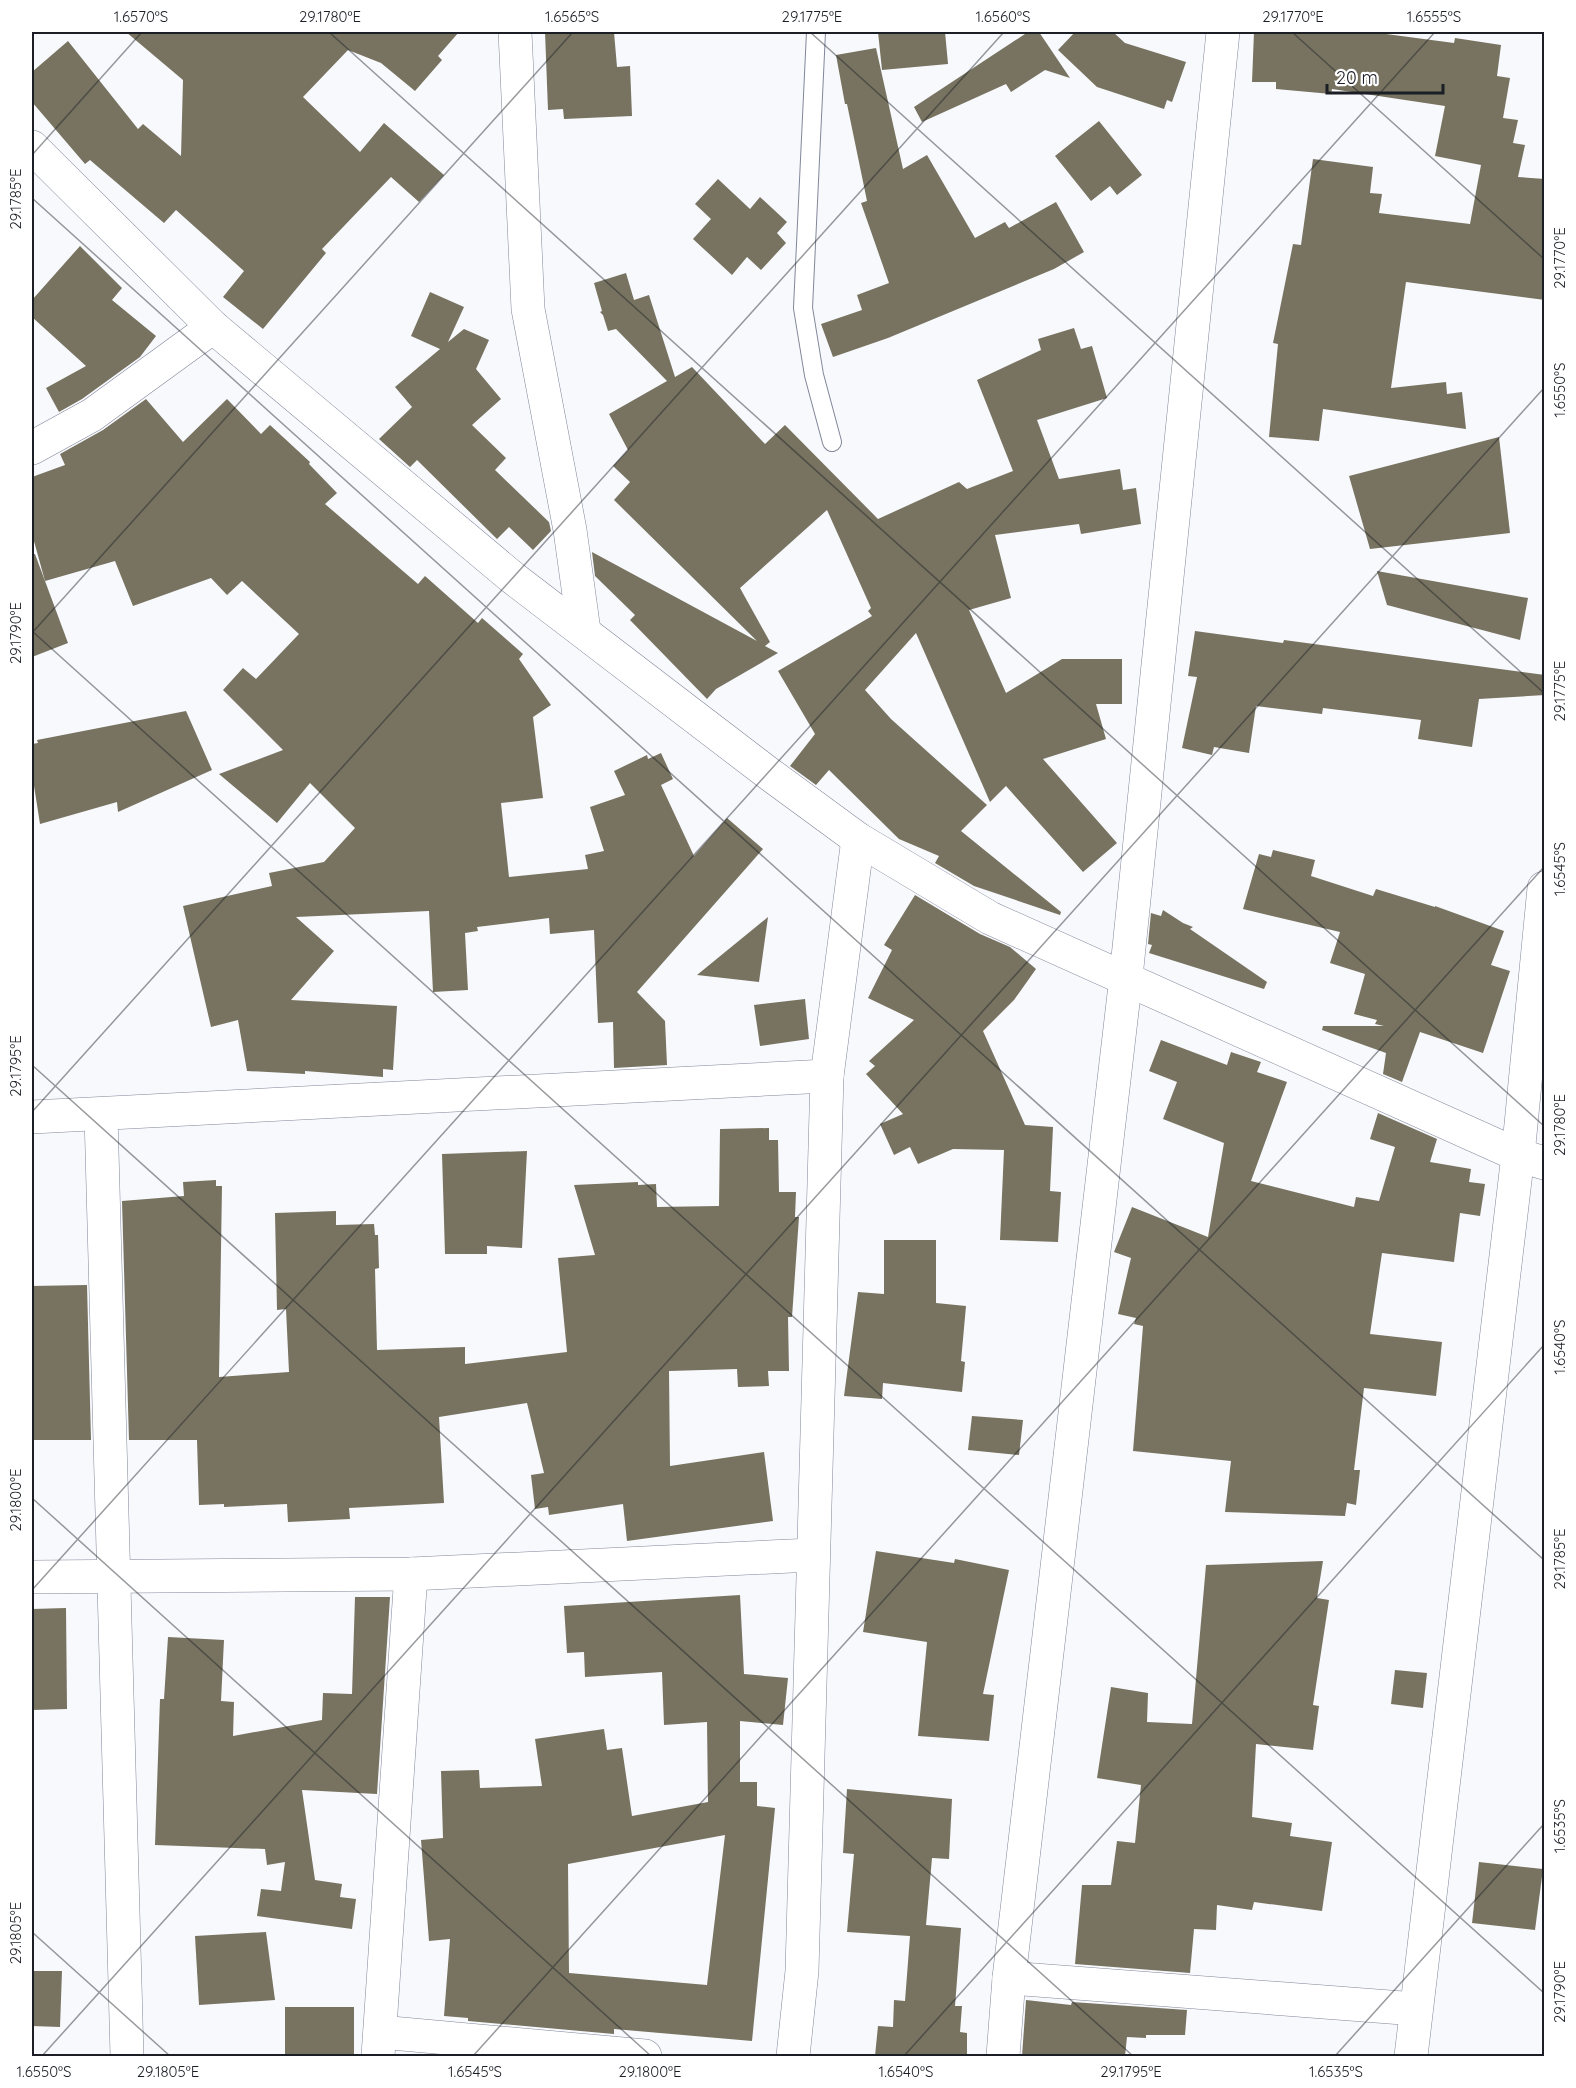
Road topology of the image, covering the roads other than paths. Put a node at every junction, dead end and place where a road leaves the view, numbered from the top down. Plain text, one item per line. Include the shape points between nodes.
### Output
1 (515, 32) edge
2 (816, 32) edge
3 (1223, 32) edge
4 (32, 147) edge
5 (213, 327) junction
6 (832, 442) dead end
7 (32, 448) edge
8 (584, 631) junction
9 (858, 839) junction
10 (1545, 888) edge
11 (1126, 977) junction
12 (827, 1076) junction
13 (101, 1115) junction
14 (32, 1117) edge
15 (1531, 1159) edge
16 (812, 1556) junction
17 (411, 1574) junction
18 (114, 1576) junction
19 (32, 1577) edge
20 (1009, 1978) junction
21 (1416, 2009) junction
22 (379, 2044) edge
23 (127, 2056) edge
24 (645, 2056) edge
25 (793, 2056) edge
26 (1003, 2056) edge
27 (1411, 2056) edge

1 - 8 street via 528,309 570,530
2 - 6 lane via 803,308 814,375
3 - 11 street
4 - 5 street
5 - 7 street via 92,415
5 - 8 street via 504,570
8 - 9 street
9 - 11 street via 990,918
9 - 12 street
10 - 15 street
11 - 15 street
11 - 20 street
12 - 13 street
12 - 16 street
13 - 14 street
13 - 18 street
15 - 21 street
16 - 17 street
16 - 25 street via 802,1971
17 - 18 street
17 - 22 street
18 - 19 street
18 - 23 street
20 - 21 street
20 - 26 street
21 - 27 street
22 - 24 street

